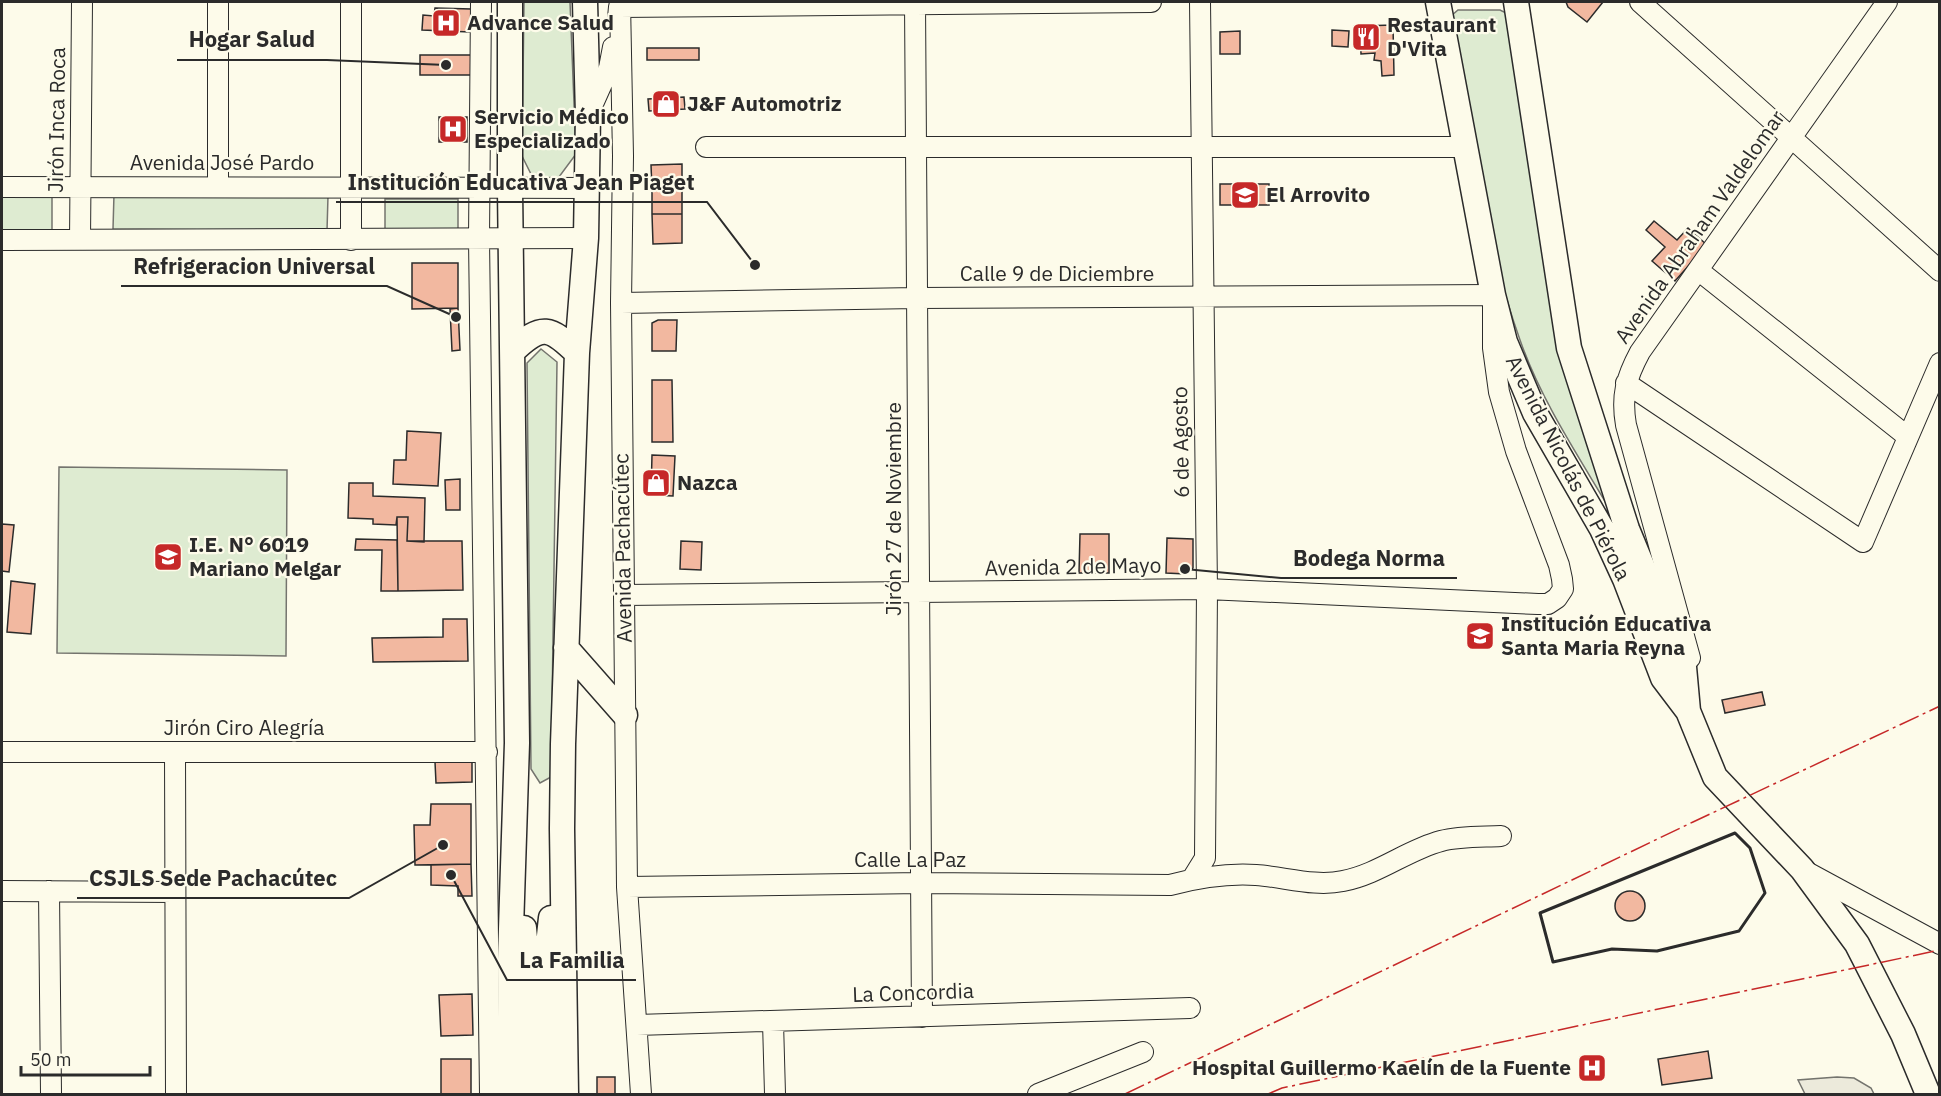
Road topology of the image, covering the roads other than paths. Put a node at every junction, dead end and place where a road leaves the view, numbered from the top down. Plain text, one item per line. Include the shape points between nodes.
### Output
1 (82, 2) edge
2 (218, 2) edge
3 (351, 2) edge
4 (481, 2) edge
5 (510, 2) edge
6 (585, 2) edge
7 (1151, 2) edge
8 (1200, 2) edge
9 (1438, 2) edge
10 (1516, 2) edge
11 (1640, 2) edge
12 (1887, 2) edge
13 (915, 3) edge
14 (620, 4) edge
15 (588, 115) junction
16 (1791, 138) junction
17 (706, 147) dead end
18 (916, 147) junction
19 (1203, 147) junction
20 (1464, 147) junction
21 (2, 187) edge
22 (80, 187) junction
23 (219, 187) junction
24 (350, 188) junction
25 (479, 188) junction
26 (587, 188) junction
27 (510, 189) junction
28 (586, 238) junction
29 (479, 239) junction
30 (512, 239) junction
31 (2, 240) edge
32 (80, 240) junction
33 (351, 240) junction
34 (1698, 270) junction
35 (1940, 271) edge
36 (1493, 295) junction
37 (1204, 297) junction
38 (917, 298) junction
39 (621, 303) junction
40 (513, 351) junction
41 (577, 353) junction
42 (1940, 363) edge
43 (1626, 384) junction
44 (1908, 437) junction
45 (1207, 589) junction
46 (919, 592) junction
47 (624, 596) junction
48 (566, 648) junction
49 (1688, 711) junction
50 (626, 715) junction
51 (1703, 745) junction
52 (2, 752) edge
53 (175, 752) junction
54 (487, 752) junction
55 (516, 815) junction
56 (562, 829) junction
57 (1501, 837) dead end
58 (1802, 869) junction
59 (1192, 879) junction
60 (921, 883) junction
61 (627, 887) junction
62 (2, 891) edge
63 (49, 891) junction
64 (175, 892) junction
65 (1940, 944) edge
66 (1190, 1008) dead end
67 (922, 1017) junction
68 (773, 1022) junction
69 (637, 1025) junction
70 (1143, 1052) dead end
71 (51, 1095) edge
72 (176, 1095) edge
73 (490, 1095) edge
74 (511, 1095) edge
75 (528, 1095) edge
76 (546, 1095) edge
77 (566, 1095) edge
78 (642, 1095) edge
79 (775, 1095) edge
80 (1038, 1095) edge
81 (1928, 1095) edge

1 - 22 street, Jirón Inca Roca
2 - 23 street
3 - 24 street
4 - 25 street
5 - 27 main road
6 - 15 main road
7 - 13 street
8 - 19 street, 6 de Agosto
9 - 20 main road, Avenida Nicolás de Piérola
10 - 49 main road, Avenida Nicolás de Piérola via 1569,348 1628,529 1684,667
11 - 16 street
12 - 16 street, Avenida Abraham Valdelomar
13 - 14 street
13 - 18 street, Jirón 27 de Noviembre
14 - 15 street via 609,68
14 - 39 street, Avenida Pachacútec
15 - 26 main road
16 - 34 street, Avenida Abraham Valdelomar
16 - 35 street
17 - 18 street
18 - 19 street
18 - 38 street, Jirón 27 de Noviembre
19 - 20 street
19 - 37 street, 6 de Agosto
20 - 36 main road, Avenida Nicolás de Piérola
21 - 22 street, Avenida José Pardo
22 - 23 street, Avenida José Pardo
22 - 32 street, Jirón Inca Roca
23 - 24 street, Avenida José Pardo
24 - 25 street, Avenida José Pardo
24 - 33 street
25 - 27 street, Avenida José Pardo
25 - 29 street
26 - 27 street, Avenida José Pardo
26 - 28 main road
27 - 30 main road
28 - 30 street
28 - 41 main road
29 - 30 street
29 - 33 street
29 - 54 street
30 - 40 main road
31 - 32 street
32 - 33 street
34 - 43 street, Avenida Abraham Valdelomar via 1640,352
34 - 44 street
36 - 37 street, Calle 9 de Diciembre
36 - 45 street, Avenida 2 de Mayo via 1493,348 1499,392 1516,451 1559,565 1563,589 1557,598 1548,604 1538,604
36 - 49 main road, Avenida Nicolás de Piérola via 1504,342 1535,413 1602,529 1663,678
37 - 38 street, Calle 9 de Diciembre
37 - 45 street, 6 de Agosto
38 - 39 street, Calle 9 de Diciembre
38 - 46 street, Jirón 27 de Noviembre
39 - 47 street, Avenida Pachacútec
40 - 41 main road via 540,331 561,338
40 - 55 main road
41 - 48 main road
42 - 44 street
43 - 44 street via 1863,542
43 - 51 street, Avenida Abraham Valdelomar via 1626,425 1688,652
45 - 46 street, Avenida 2 de Mayo
45 - 59 street, 6 de Agosto via 1204,858
46 - 47 street, Avenida 2 de Mayo
46 - 60 street, Jirón 27 de Noviembre
47 - 50 street, Avenida Pachacútec
48 - 50 main road
48 - 56 main road
49 - 51 main road, Avenida Nicolás de Piérola
50 - 61 street, Avenida Pachacútec
51 - 58 main road, Avenida Nicolás de Piérola via 1715,777
52 - 53 street, Jirón Ciro Alegría
53 - 54 street, Jirón Ciro Alegría
53 - 64 street
54 - 73 street
55 - 74 main road via 510,960
55 - 75 main road via 527,960
56 - 76 main road via 545,971
56 - 77 main road
57 - 59 street, Calle La Paz via 1441,841 1369,874 1342,881 1320,883 1254,875
58 - 65 street
58 - 81 main road, Avenida Nicolás de Piérola via 1857,944 1903,1034
59 - 60 street, Calle La Paz via 1170,885
60 - 61 street, Calle La Paz
60 - 67 street, Jirón 27 de Noviembre
61 - 69 street, Avenida Pachacútec
62 - 63 street
63 - 64 street
63 - 71 street
64 - 72 street
66 - 67 street, La Concordia
67 - 68 street, La Concordia
68 - 69 street, La Concordia
68 - 79 street
69 - 78 street, Avenida Pachacútec
70 - 80 street

